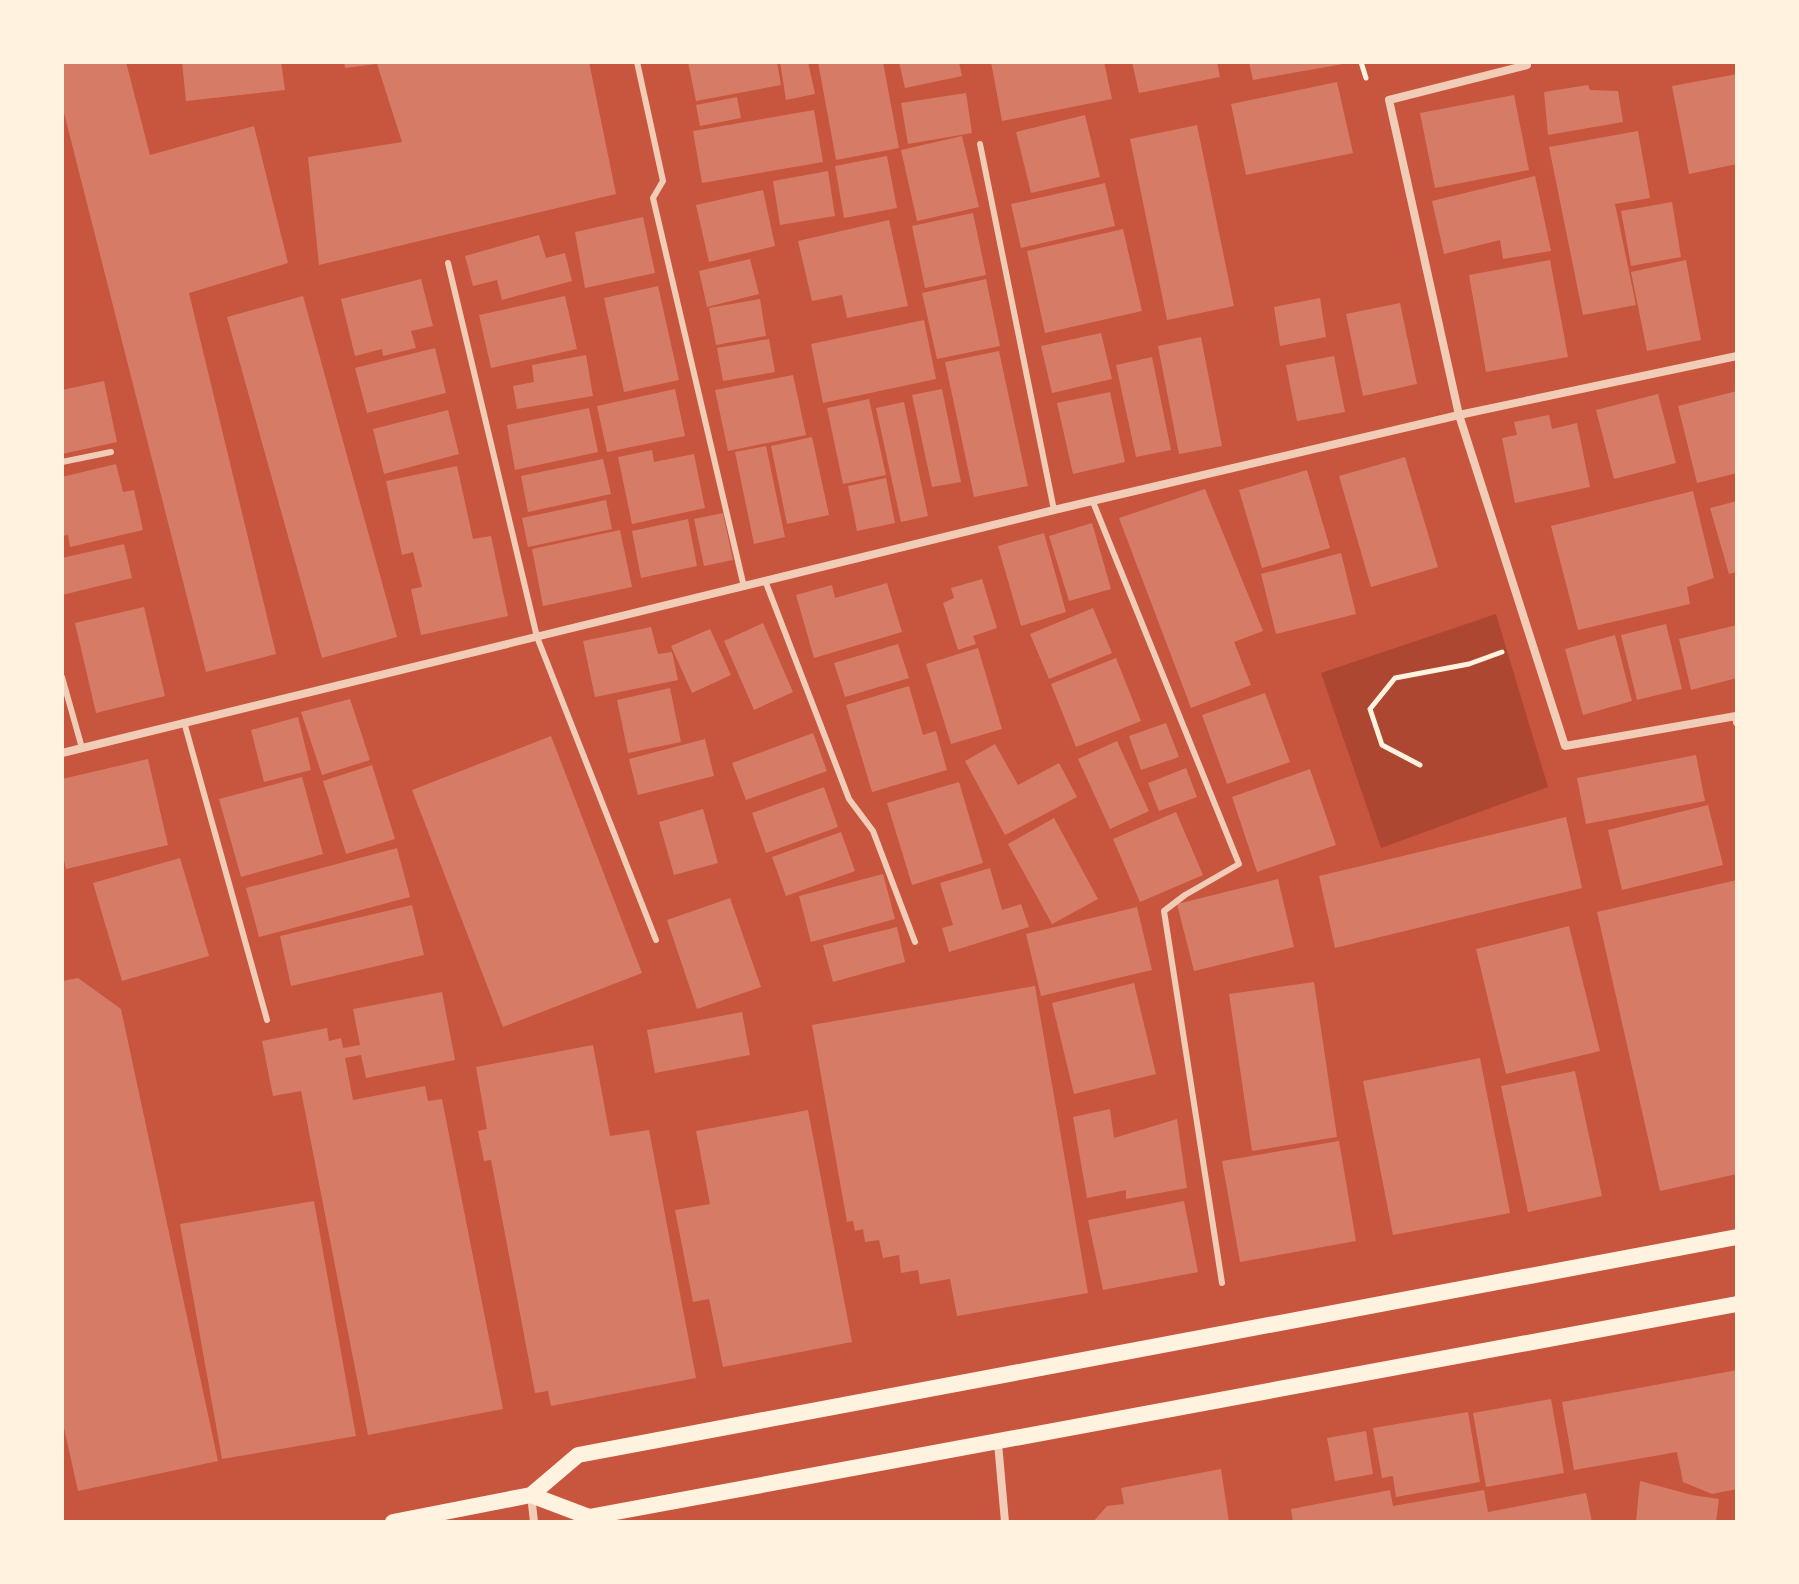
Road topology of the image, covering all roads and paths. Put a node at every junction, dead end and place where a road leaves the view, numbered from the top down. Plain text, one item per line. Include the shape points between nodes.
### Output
1 (637, 62) edge
2 (1527, 62) edge
3 (980, 144) dead end
4 (448, 263) dead end
5 (1737, 356) edge
6 (1459, 415) junction
7 (111, 452) dead end
8 (62, 462) edge
9 (1093, 502) junction
10 (1054, 510) junction
11 (766, 583) junction
12 (744, 587) junction
13 (537, 637) junction
14 (1531, 642) junction
15 (62, 677) edge
16 (184, 722) junction
17 (1737, 722) edge
18 (82, 748) junction
19 (62, 753) edge
20 (1420, 765) dead end
21 (656, 940) dead end
22 (915, 942) dead end
23 (267, 1020) dead end
24 (1737, 1237) edge
25 (1222, 1283) dead end
26 (1737, 1304) edge
27 (998, 1443) junction
28 (531, 1495) junction
29 (393, 1522) edge
30 (534, 1522) edge
31 (1005, 1522) edge

1 - 12 lane via 663,181 653,198
2 - 6 street via 1389,100
3 - 10 lane
4 - 13 lane
5 - 6 street
6 - 9 street
6 - 14 street
7 - 8 lane
9 - 10 street
9 - 25 lane via 1239,864 1164,911
10 - 11 street
11 - 12 street
11 - 22 lane via 849,799 873,831
12 - 13 street
13 - 16 street
13 - 21 lane
14 - 17 street via 1565,746 1736,716
14 - 20 path via 1469,664 1395,678 1370,709 1382,745
15 - 18 lane
16 - 18 street
16 - 23 lane
18 - 19 street
24 - 28 main road via 578,1455
26 - 27 main road
27 - 28 main road via 589,1517
27 - 31 street
28 - 29 main road
28 - 30 street

